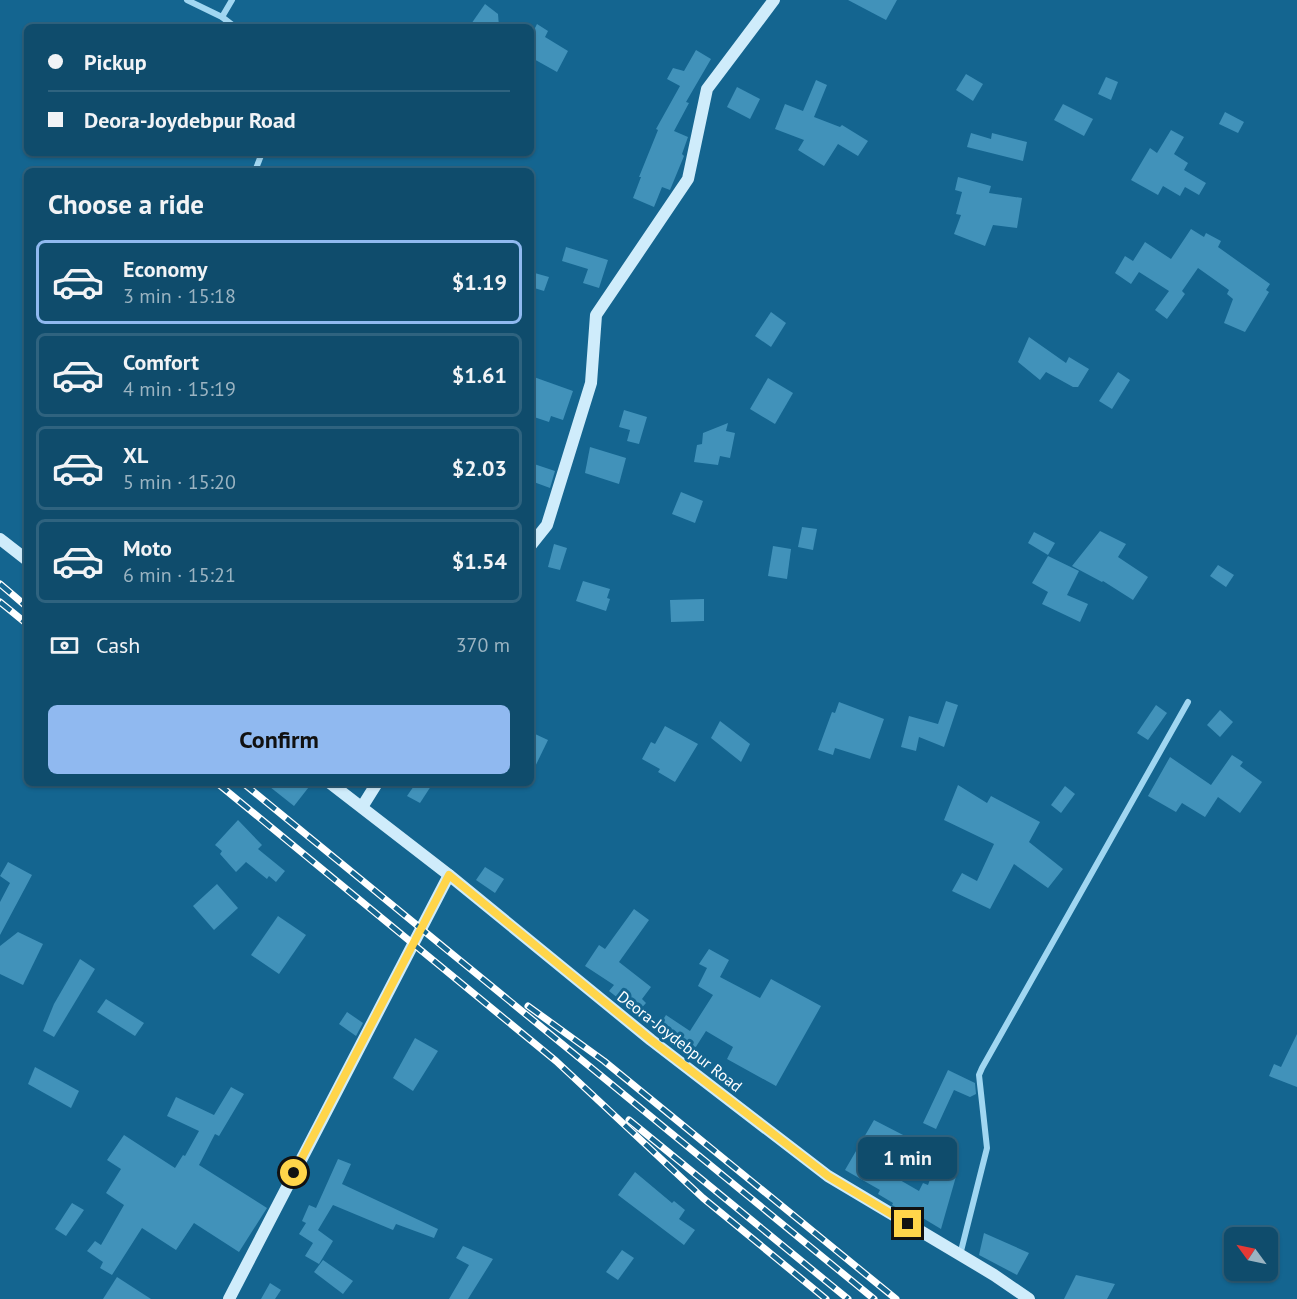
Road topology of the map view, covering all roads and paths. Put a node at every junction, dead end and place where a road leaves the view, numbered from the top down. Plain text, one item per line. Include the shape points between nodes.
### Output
1 (188, 0) edge
2 (232, 0) edge
3 (774, 0) edge
4 (222, 17) junction
5 (231, 24) edge
6 (0, 539) edge
7 (534, 541) edge
8 (24, 558) edge
9 (1188, 702) dead end
10 (334, 786) edge
11 (375, 786) edge
12 (362, 807) junction
13 (449, 875) junction
14 (960, 1255) junction
15 (229, 1299) edge
16 (1029, 1299) edge

1 - 4 street
2 - 4 street
3 - 7 street via 706,89 688,179 596,315 591,383 547,525
4 - 5 street
6 - 8 street
9 - 14 street via 982,1068 987,1148
10 - 12 street, Deora-Joydebpur Road
11 - 12 street
12 - 13 street, Deora-Joydebpur Road
13 - 14 street, Deora-Joydebpur Road via 651,1040 828,1176
13 - 15 street
14 - 16 street, Deora-Joydebpur Road

